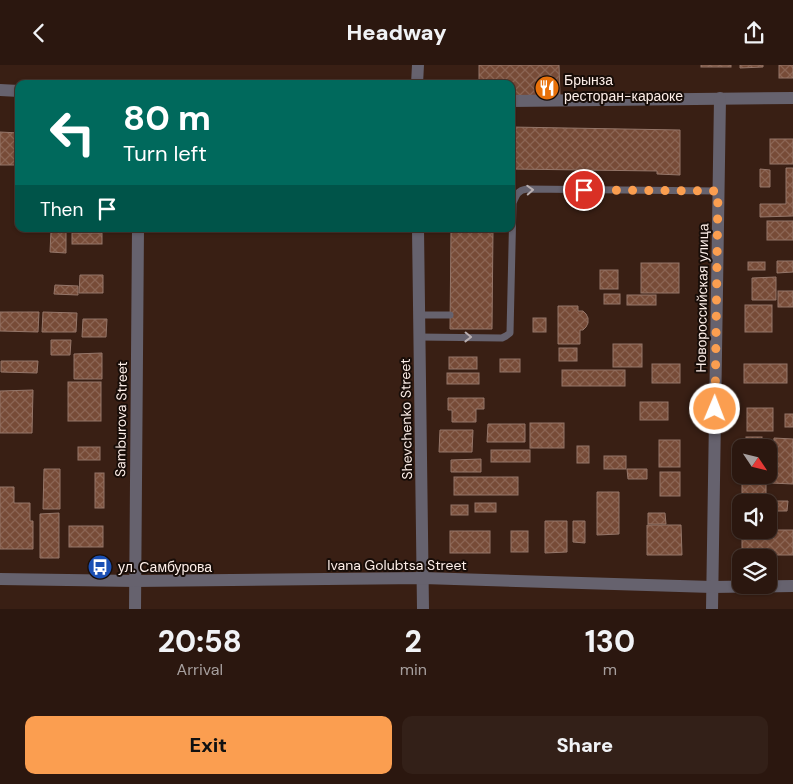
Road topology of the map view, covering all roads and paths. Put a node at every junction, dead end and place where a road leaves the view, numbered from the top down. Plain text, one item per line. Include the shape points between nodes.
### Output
1 (418, 65) edge
2 (417, 80) edge
3 (0, 90) edge
4 (15, 91) edge
5 (720, 98) junction
6 (793, 98) edge
7 (515, 101) edge
8 (718, 191) junction
9 (515, 196) edge
10 (138, 232) edge
11 (418, 232) edge
12 (512, 232) edge
13 (419, 315) junction
14 (450, 315) dead end
15 (419, 337) junction
16 (423, 578) junction
17 (0, 579) edge
18 (135, 581) junction
19 (793, 586) edge
20 (712, 587) junction
21 (135, 609) edge
22 (423, 609) edge
23 (712, 609) edge

1 - 2 street
3 - 4 street
5 - 6 street
5 - 7 street
5 - 8 street, Новороссийская улица
9 -> 8 lane via 527,189
8 - 20 street, Новороссийская улица
10 - 18 street, Samburova Street
11 - 13 street, Shevchenko Street
15 -> 12 lane via 502,338 510,333
13 - 14 lane
13 - 15 street, Shevchenko Street
15 - 16 street, Shevchenko Street
16 - 18 street, Ivana Golubtsa Street
16 - 20 street, Ivana Golubtsa Street
16 - 22 street, Shevchenko Street
17 - 18 street, Ivana Golubtsa Street
18 - 21 street, Samburova Street
19 - 20 street, Ivana Golubtsa Street
20 - 23 street, Новороссийская улица

